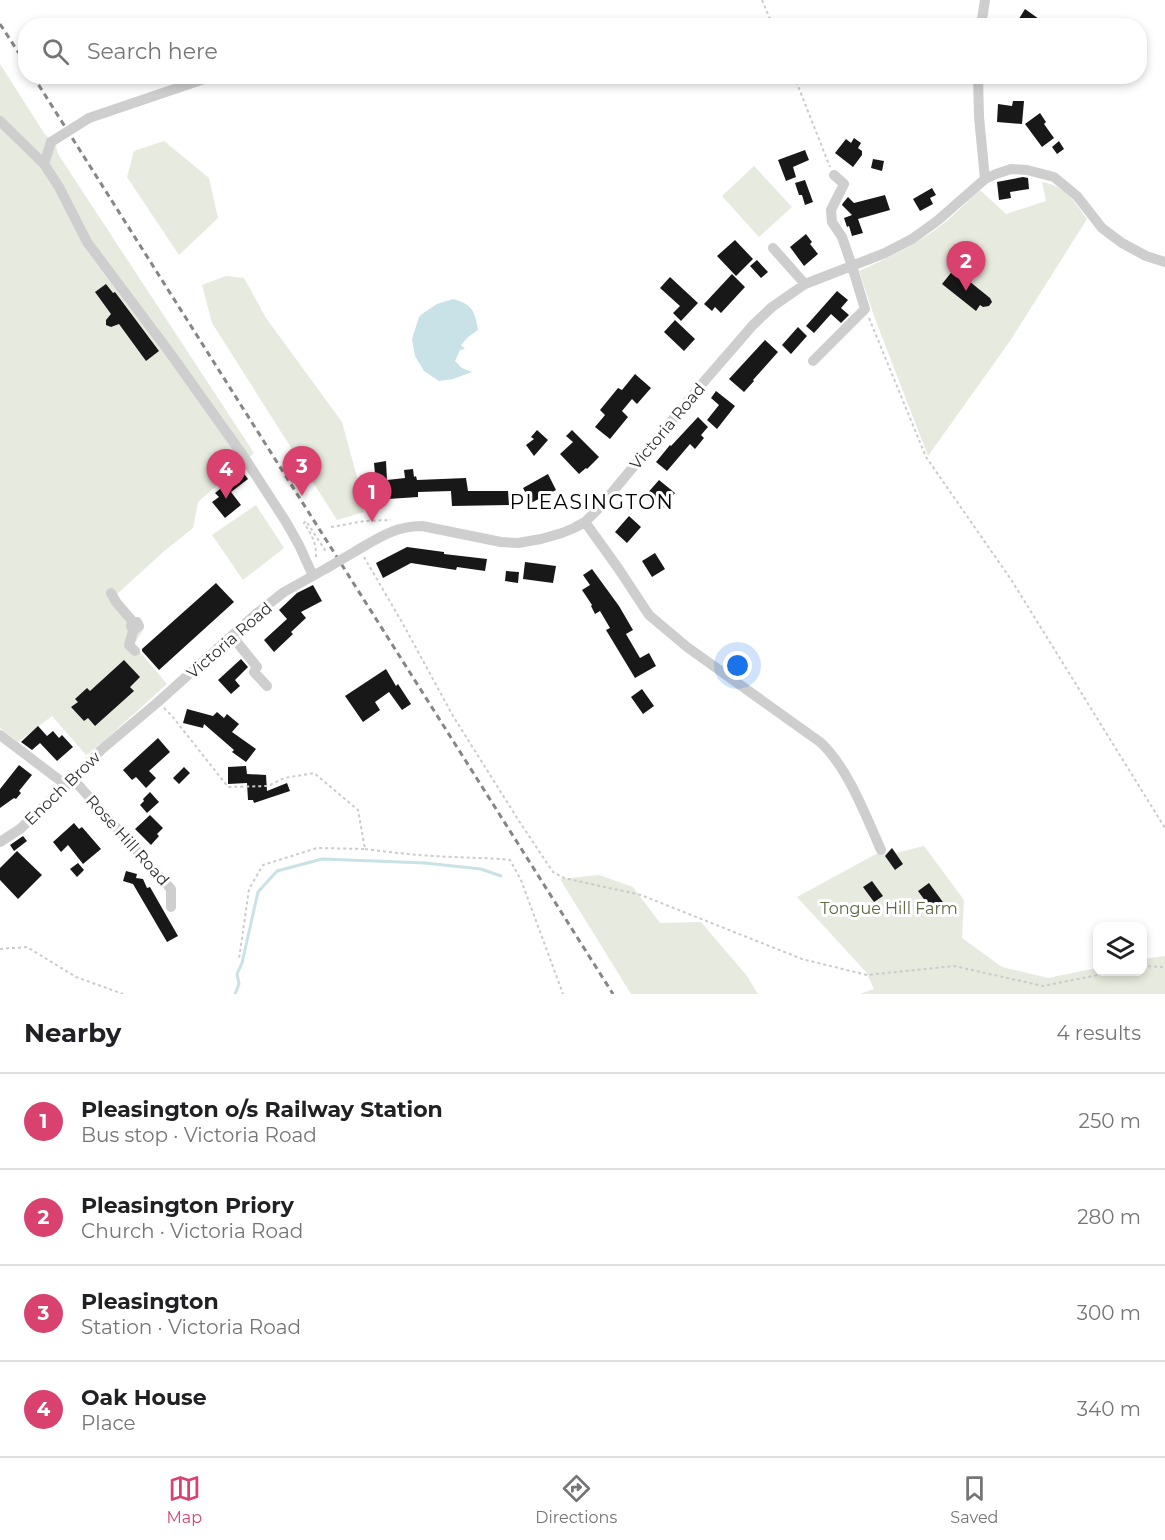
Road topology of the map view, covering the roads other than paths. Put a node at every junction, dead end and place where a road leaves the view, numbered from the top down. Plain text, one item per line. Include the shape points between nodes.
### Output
1 (985, 0) edge
2 (982, 18) edge
3 (189, 84) edge
4 (978, 84) edge
5 (0, 122) edge
6 (44, 164) junction
7 (834, 175) road end
8 (985, 179) junction
9 (773, 248) dead end
10 (1165, 262) edge
11 (852, 266) junction
12 (805, 284) junction
13 (813, 361) dead end
14 (585, 522) junction
15 (314, 575) junction
16 (112, 599) dead end
17 (232, 636) junction
18 (135, 651) dead end
19 (267, 686) dead end
20 (122, 732) joint
21 (0, 735) edge
22 (69, 782) junction
23 (0, 842) edge
24 (881, 850) dead end
25 (171, 907) dead end

1 - 2 street
3 - 6 street, bridge via 89,118 51,142
4 - 8 street
5 - 6 street
6 - 15 street via 87,242 244,457
7 - 11 street via 848,181 831,210 832,222
8 - 10 street via 1011,170 1054,177 1077,196 1102,228 1146,256
8 - 11 street, Victoria Road via 912,239
9 - 12 street
11 - 12 street, Victoria Road
11 - 13 street via 866,309
12 - 14 street, Victoria Road via 753,325
14 - 15 street, Victoria Road, bridge via 562,533 518,543 410,526
14 - 24 street via 649,615 829,750
15 - 17 street, Victoria Road via 284,592
16 - 18 street via 133,626 129,645
17 - 19 street
17 - 20 street, Victoria Road
20 - 22 street, Enoch Brow
21 - 22 street, Rose Hill Road
22 - 23 street, Enoch Brow via 20,829
22 - 25 street, Rose Hill Road via 171,890

